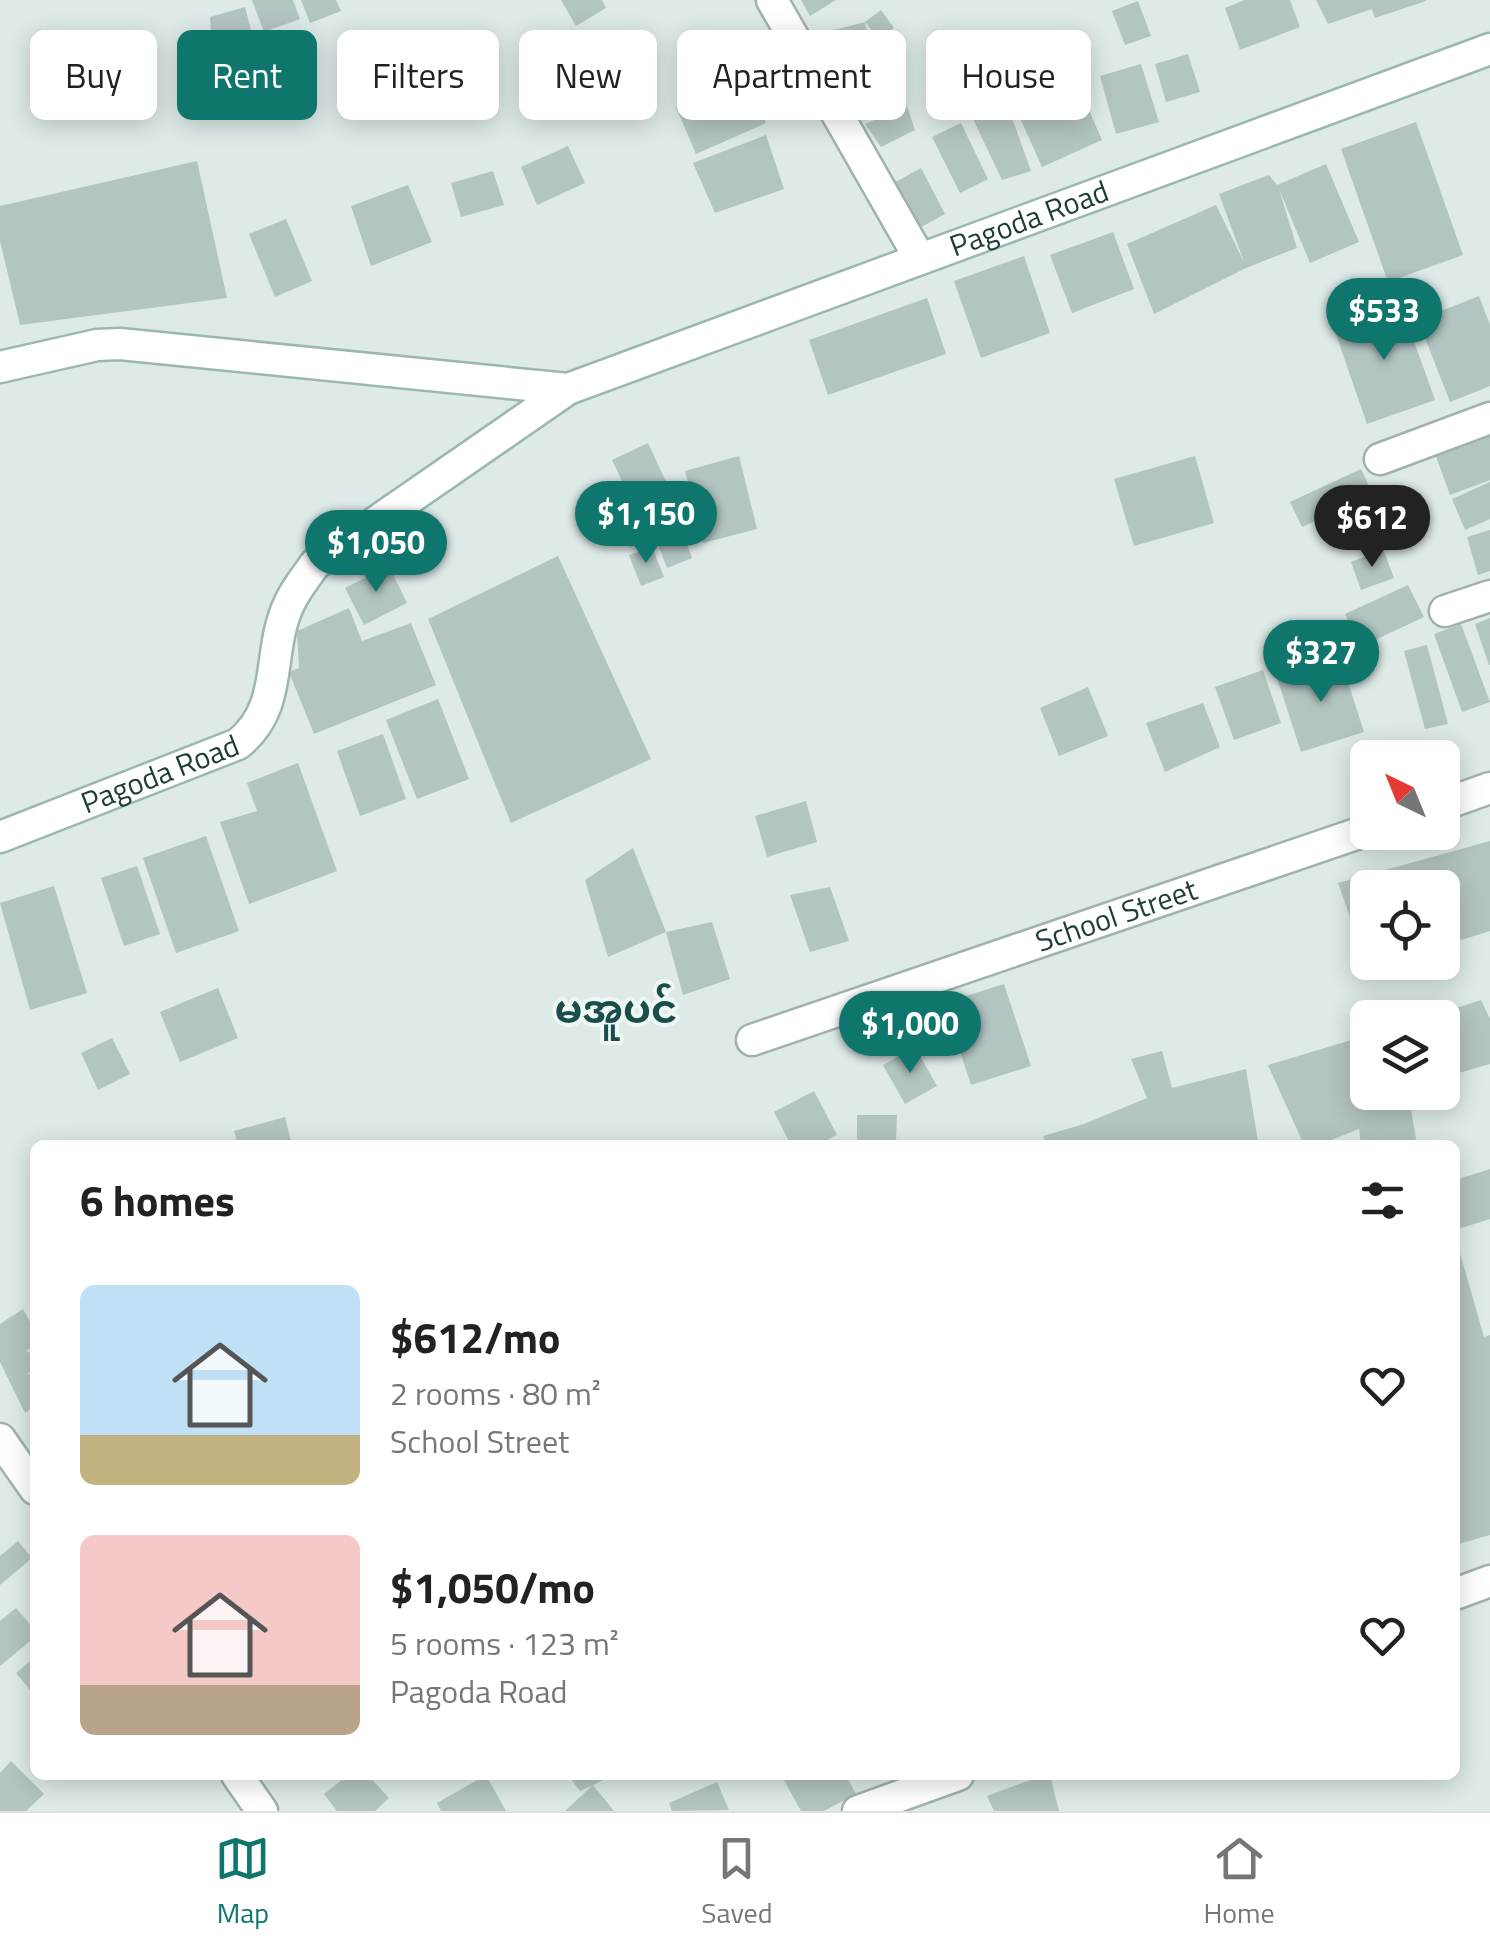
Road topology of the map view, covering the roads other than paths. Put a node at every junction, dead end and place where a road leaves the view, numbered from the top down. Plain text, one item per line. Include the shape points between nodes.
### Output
1 (772, 0) edge
2 (1490, 49) edge
3 (920, 260) junction
4 (0, 367) edge
5 (568, 390) junction
6 (1490, 418) edge
7 (1380, 459) dead end
8 (1490, 596) edge
9 (1445, 611) dead end
10 (1490, 788) edge
11 (1460, 798) edge
12 (1350, 836) edge
13 (0, 837) edge
14 (752, 1040) dead end
15 (0, 1439) edge
16 (30, 1482) edge
17 (1490, 1580) edge
18 (1460, 1592) edge
19 (240, 1780) edge
20 (944, 1780) edge
21 (262, 1811) edge
22 (858, 1811) edge

1 - 3 main road
2 - 3 main road, Pagoda Road
3 - 5 main road, Pagoda Road
4 - 5 main road, Pagoda Road via 120,344
5 - 13 main road, Pagoda Road via 315,564 287,606 264,712 238,744
6 - 7 main road
8 - 9 main road
10 - 11 main road
12 - 14 main road, School Street
15 - 16 main road
17 - 18 main road
19 - 21 main road
20 - 22 main road

